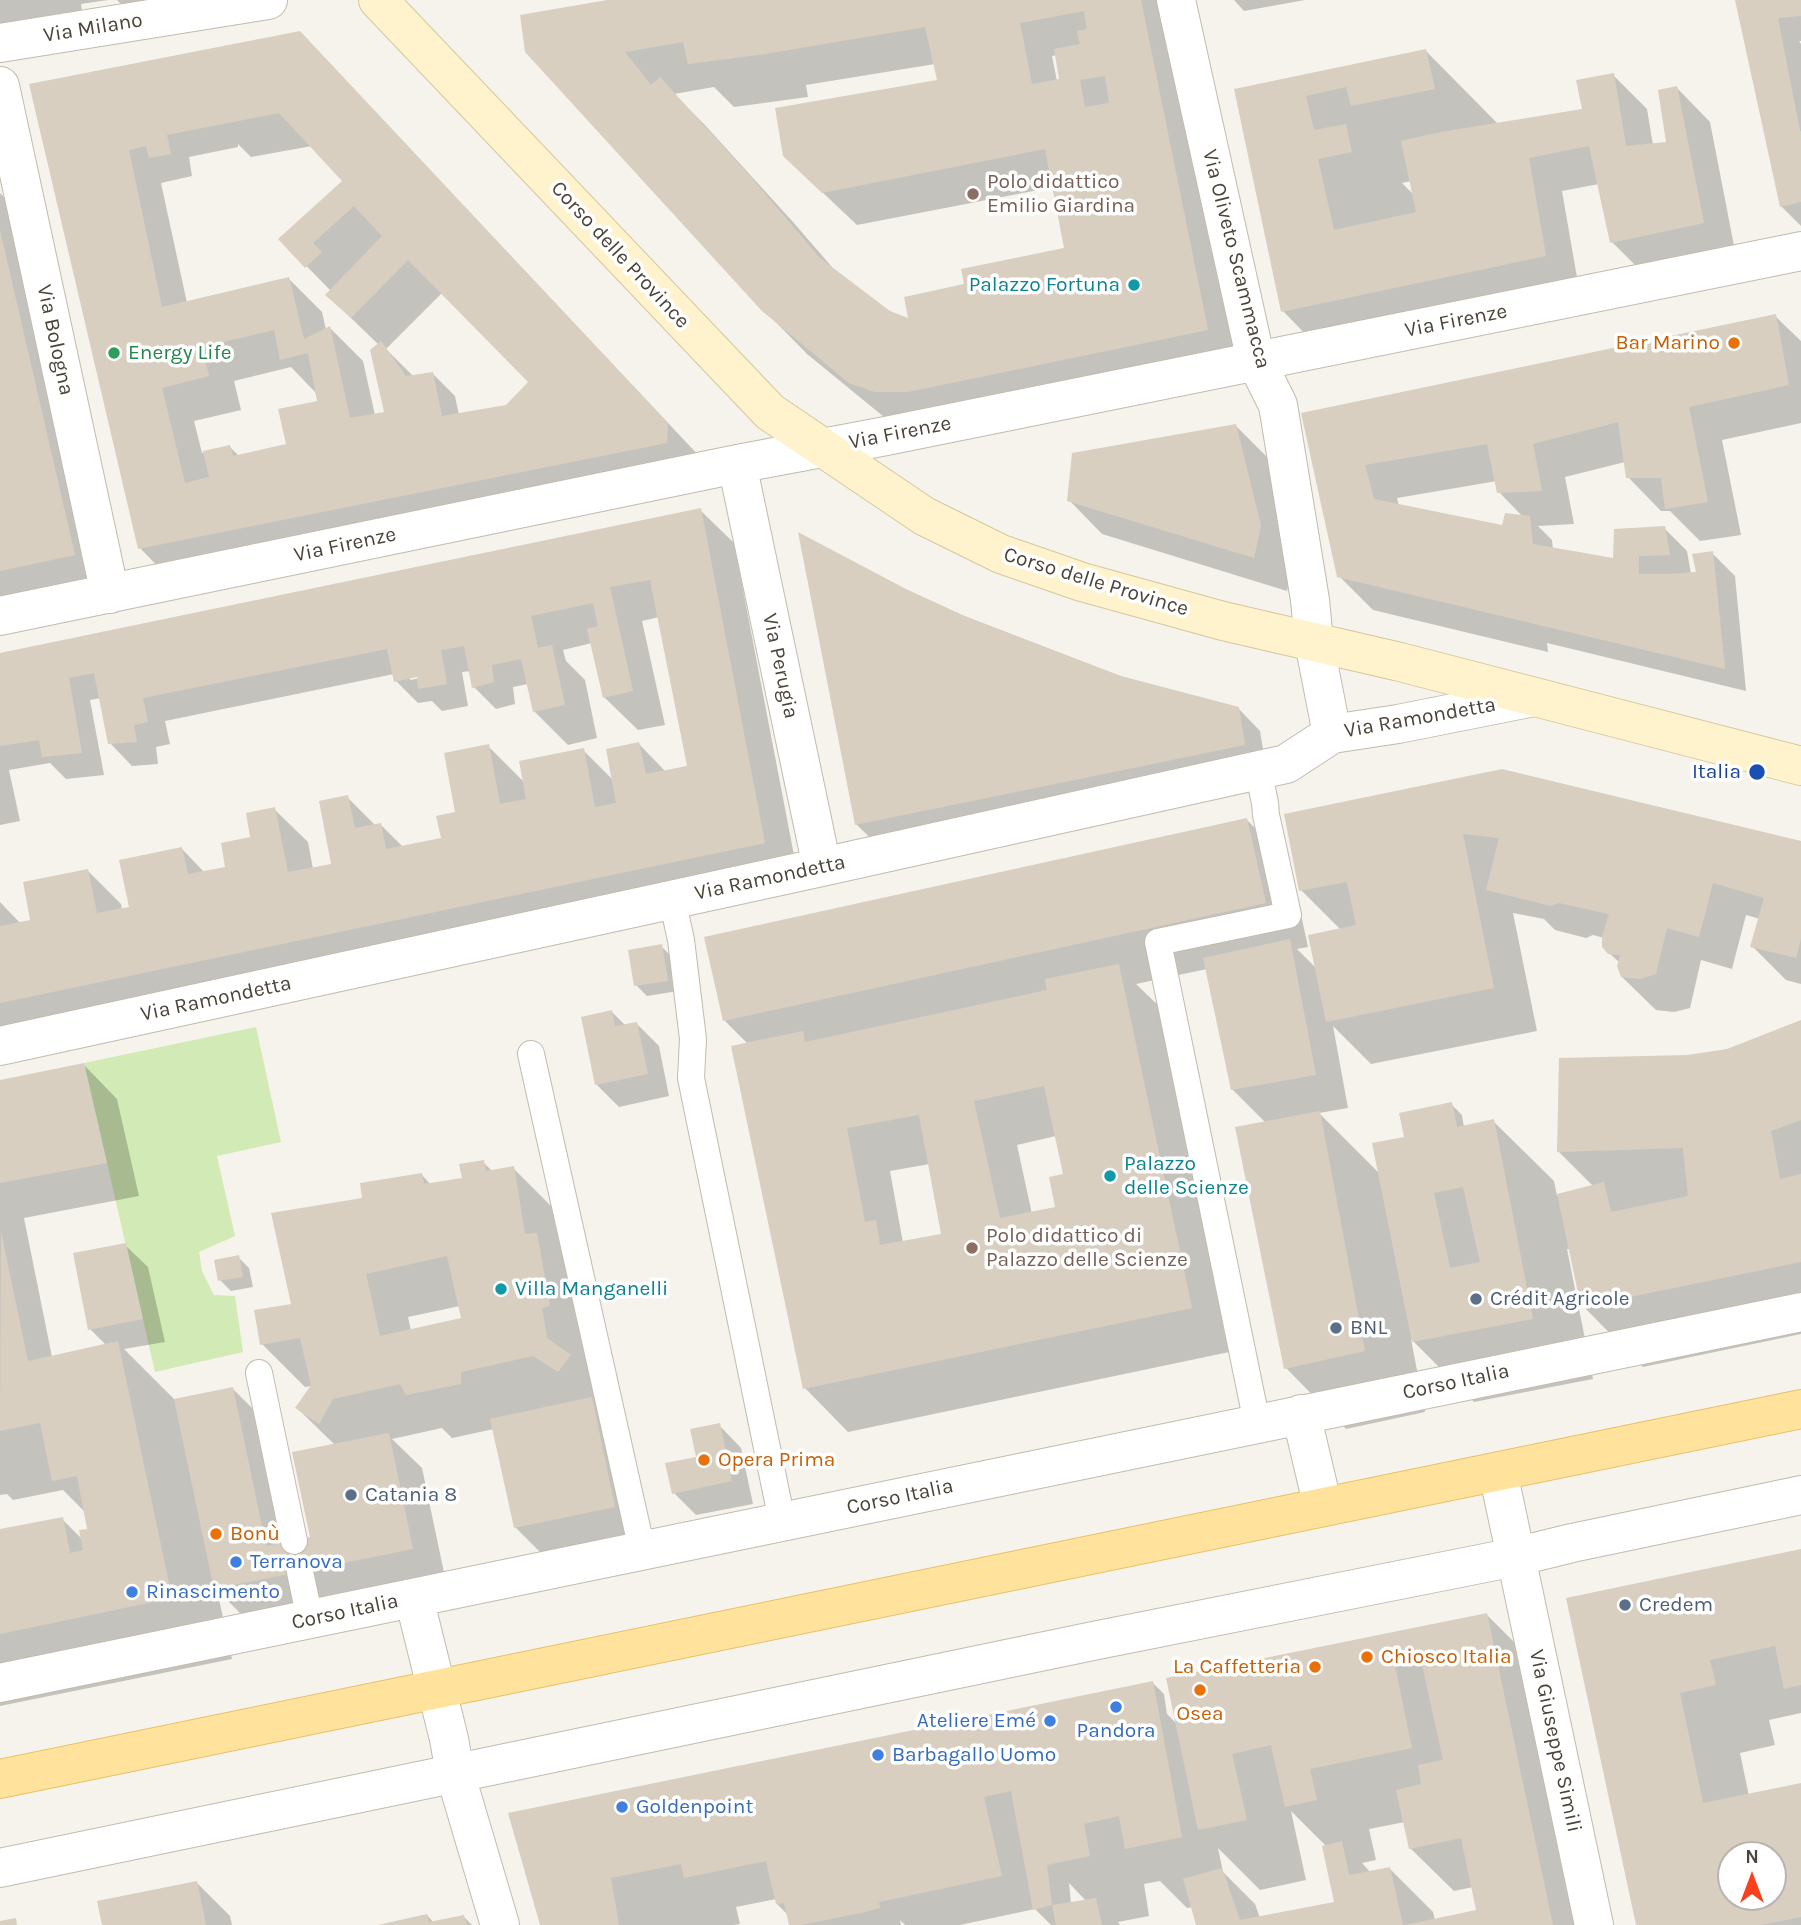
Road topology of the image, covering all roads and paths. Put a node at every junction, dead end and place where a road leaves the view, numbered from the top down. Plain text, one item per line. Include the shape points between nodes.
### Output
1 (268, 0) edge
2 (379, 0) edge
3 (1176, 0) edge
4 (0, 43) edge
5 (0, 86) edge
6 (1801, 251) edge
7 (1256, 361) junction
8 (823, 448) junction
9 (737, 464) junction
10 (110, 594) junction
11 (0, 616) edge
12 (1314, 642) junction
13 (1534, 697) junction
14 (1332, 734) junction
15 (1801, 766) edge
16 (1258, 770) junction
17 (822, 867) junction
18 (672, 900) junction
19 (0, 1046) edge
20 (531, 1054) dead end
21 (1801, 1312) edge
22 (259, 1373) dead end
23 (1801, 1409) edge
24 (1301, 1414) junction
25 (1258, 1423) junction
26 (1498, 1472) junction
27 (1801, 1495) edge
28 (1323, 1507) junction
29 (782, 1521) junction
30 (294, 1541) dead end
31 (642, 1550) junction
32 (1515, 1557) junction
33 (300, 1572) dead end
34 (414, 1598) junction
35 (310, 1619) junction
36 (0, 1683) edge
37 (437, 1689) junction
38 (454, 1773) junction
39 (0, 1779) edge
40 (0, 1868) edge
41 (500, 1925) edge
42 (1594, 1925) edge

1 - 4 street, Via Milano
2 - 8 main road, Corso delle Province via 769,412
3 - 7 street, Via Oliveto Scammacca
5 - 10 street, Via Bologna
6 - 7 street, Via Firenze
7 - 8 street, Via Firenze
7 - 12 street, Via Oliveto Scammacca via 1278,405
8 - 9 street, Via Firenze
8 - 12 main road, Corso delle Province via 924,516 1001,554 1082,582
9 - 10 street, Via Firenze
9 - 17 street, Via Perugia
10 - 11 street, Via Firenze
12 - 13 main road, Corso delle Province
12 - 14 street, Via Oliveto Scammacca
13 - 14 street, Via Ramondetta
13 - 15 main road, Corso delle Province
14 - 16 street, Via Ramondetta via 1286,764
16 - 17 street, Via Ramondetta
16 - 25 lane via 1288,915 1158,942
17 - 18 street, Via Ramondetta
18 - 19 street, Via Ramondetta
18 - 29 lane via 693,1040 691,1078
20 - 31 lane
21 - 24 street, Corso Italia
22 - 30 lane
23 - 26 main road
24 - 25 street, Corso Italia
24 - 28 street
25 - 29 street, Corso Italia
26 - 28 main road
26 - 32 street, Via Giuseppe Simili
27 - 32 street
28 - 37 main road
29 - 31 street, Corso Italia
31 - 34 street, Corso Italia
32 - 38 street
32 - 42 street, Via Giuseppe Simili
33 - 35 lane
34 - 35 street, Corso Italia
34 - 37 street
35 - 36 street, Corso Italia
37 - 38 street
37 - 39 main road
38 - 40 street
38 - 41 street

